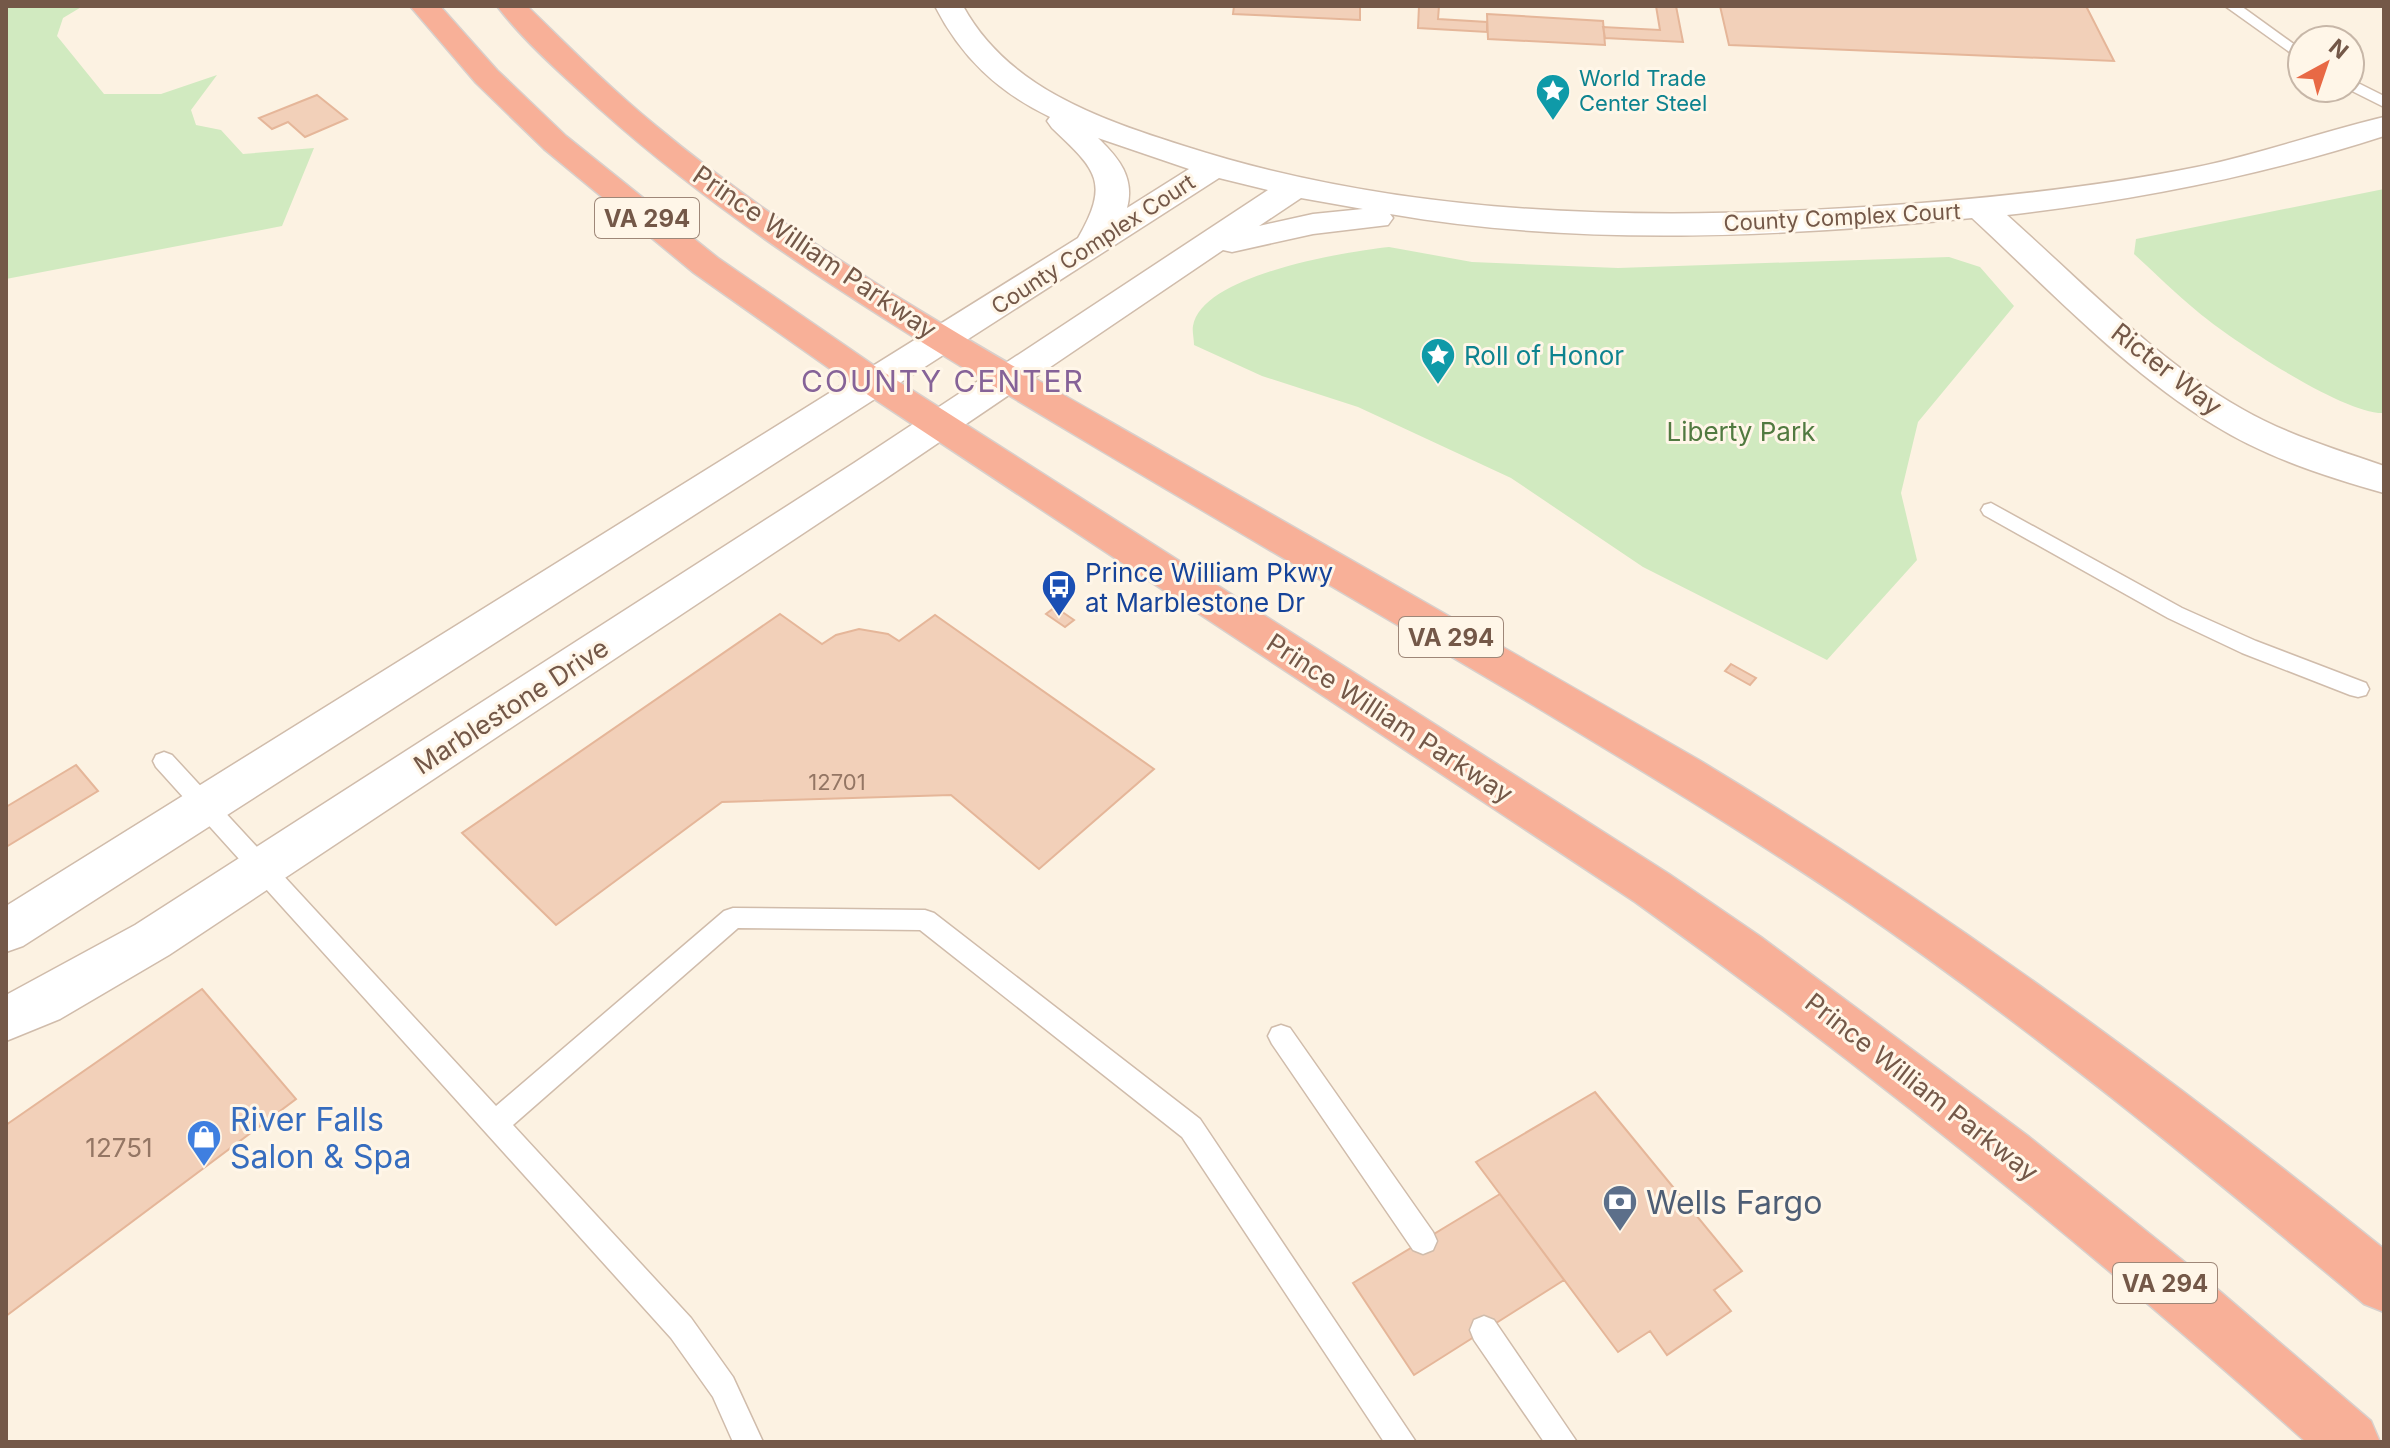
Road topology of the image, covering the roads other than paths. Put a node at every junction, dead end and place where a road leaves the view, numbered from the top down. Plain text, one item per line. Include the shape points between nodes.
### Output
1 (424, 6) edge
2 (511, 6) edge
3 (949, 6) edge
4 (2232, 6) edge
5 (2286, 45) edge
6 (2366, 92) edge
7 (1045, 102) junction
8 (2384, 102) edge
9 (2384, 126) edge
10 (1214, 167) junction
11 (1293, 188) junction
12 (1980, 208) junction
13 (1483, 214) junction
14 (1089, 246) junction
15 (1171, 269) junction
16 (943, 340) junction
17 (1008, 379) junction
18 (875, 383) junction
19 (939, 425) junction
20 (2384, 480) edge
21 (1991, 510) dead end
22 (2358, 689) dead end
23 (164, 761) dead end
24 (204, 807) junction
25 (261, 869) junction
26 (6, 931) edge
27 (6, 1019) edge
28 (1281, 1036) dead end
29 (495, 1124) junction
30 (1423, 1241) dead end
31 (2384, 1284) edge
32 (1484, 1330) dead end
33 (748, 1442) edge
34 (1401, 1442) edge
35 (1562, 1442) edge
36 (2350, 1442) edge

1 - 18 highway, Prince William Parkway / VA 294 via 500,92 621,198
2 - 16 highway, Prince William Parkway / VA 294 via 615,108 705,179
3 - 7 street via 973,47 1006,79
4 - 5 lane
6 - 8 lane
7 - 10 street via 1111,132
7 - 14 street via 1102,159 1113,179 1114,205
9 - 12 street, County Complex Court via 2205,177
10 - 11 street, County Complex Court
10 - 14 street, County Complex Court
11 - 13 street, County Complex Court
11 - 15 street
12 - 13 street, County Complex Court via 1664,225
12 - 20 street, Ricter Way via 2160,370 2208,404 2283,445
13 - 15 street via 1394,216 1286,229 1229,243
14 - 16 street, County Complex Court
15 - 17 street
16 - 17 highway, Prince William Parkway / VA 294
16 - 18 street
17 - 19 street, Marblestone Drive
17 - 31 highway, Prince William Parkway / VA 294 via 1687,775 1829,867 2174,1113
18 - 19 highway, Prince William Parkway / VA 294
18 - 24 street
19 - 25 street, Marblestone Drive
19 - 36 highway, Prince William Parkway / VA 294 via 1744,952 1988,1136
21 - 22 lane via 2175,613
23 - 24 lane
24 - 25 lane
24 - 26 street
25 - 27 street, Marblestone Drive via 152,940
25 - 29 lane
28 - 30 lane
29 - 33 lane via 681,1328 723,1387
29 - 34 lane via 733,918 925,920 1191,1128
32 - 35 lane

